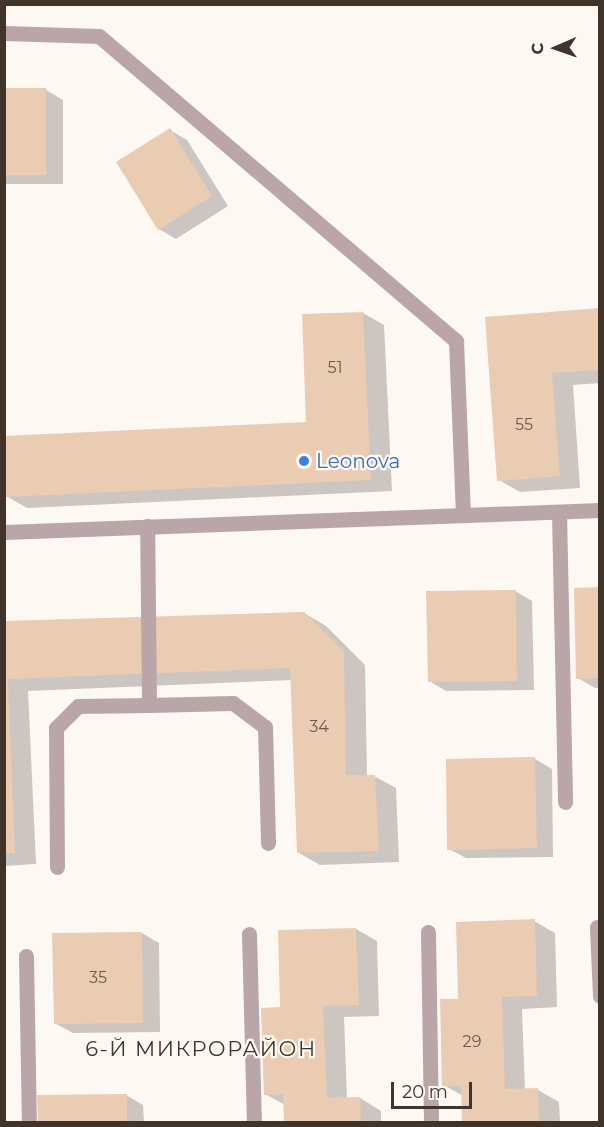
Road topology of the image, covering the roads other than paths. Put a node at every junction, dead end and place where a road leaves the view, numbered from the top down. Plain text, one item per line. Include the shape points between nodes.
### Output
1 (4, 33) edge
2 (600, 510) edge
3 (559, 512) junction
4 (463, 515) junction
5 (147, 526) junction
6 (4, 532) edge
7 (149, 705) junction
8 (565, 802) dead end
9 (268, 843) dead end
10 (57, 867) dead end
11 (597, 927) dead end
12 (428, 932) dead end
13 (249, 934) dead end
14 (26, 956) dead end
15 (600, 996) edge
16 (29, 1122) edge
17 (254, 1122) edge
18 (431, 1122) edge

1 - 4 lane via 99,36 456,341
2 - 3 lane
3 - 4 lane
3 - 8 lane
4 - 5 lane
5 - 6 lane
5 - 7 lane
7 - 9 lane via 233,703 265,728
7 - 10 lane via 78,706 56,728
11 - 15 lane
12 - 18 lane
13 - 17 lane
14 - 16 lane

